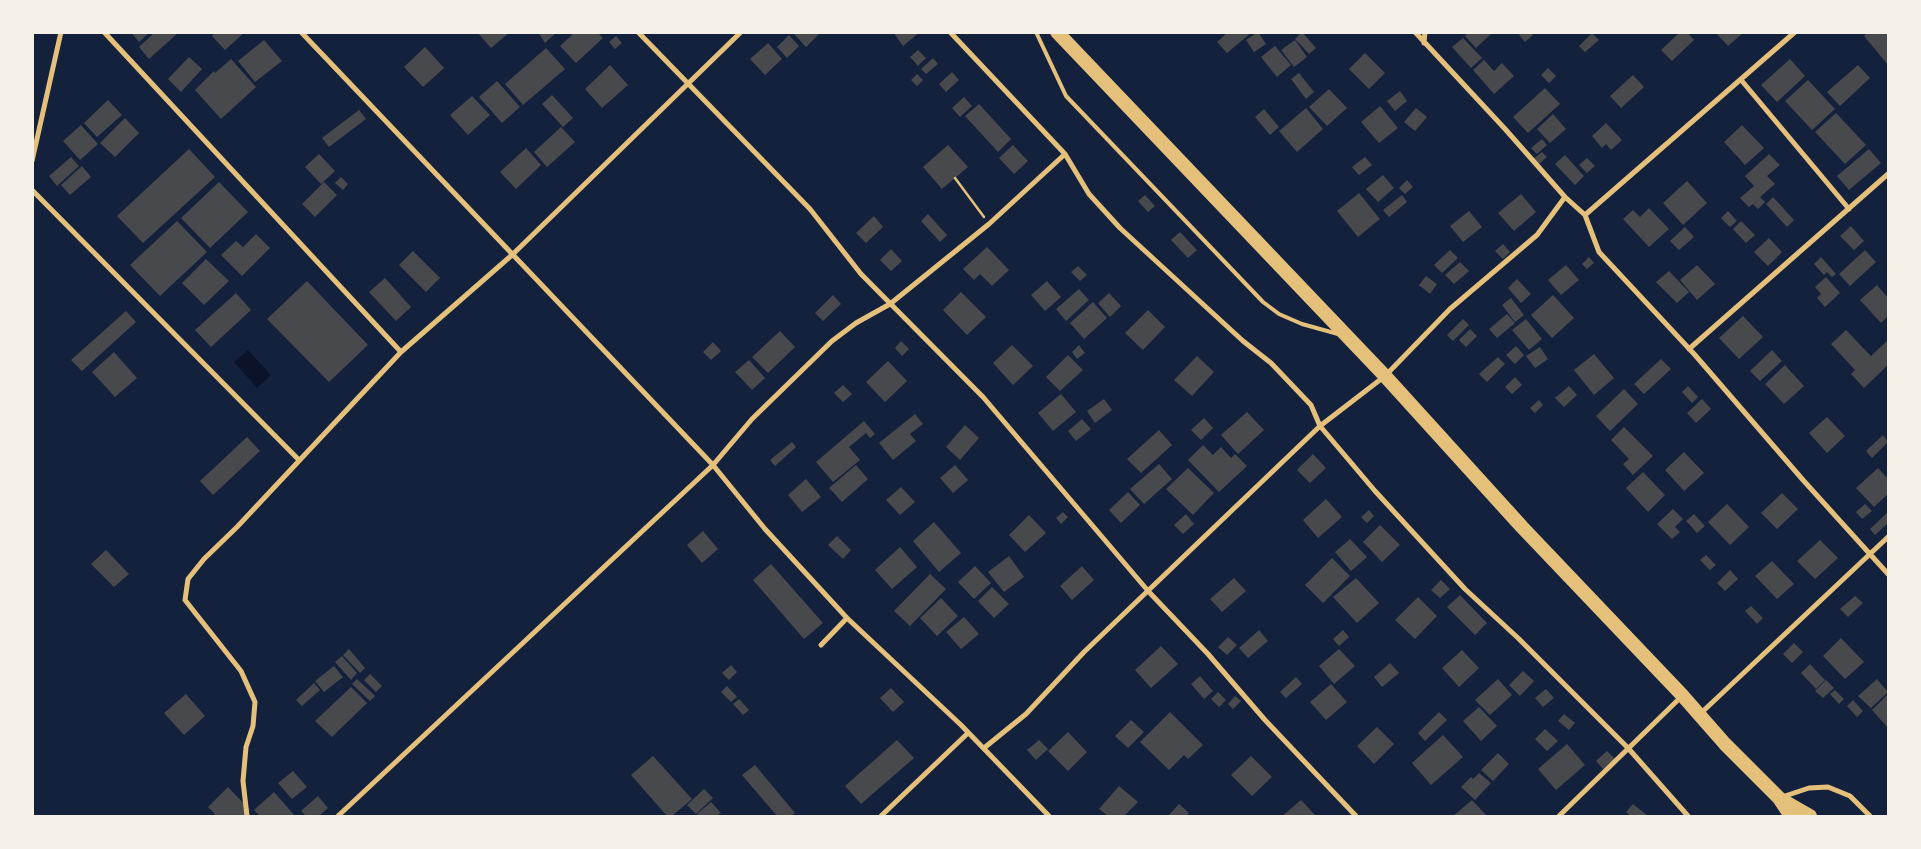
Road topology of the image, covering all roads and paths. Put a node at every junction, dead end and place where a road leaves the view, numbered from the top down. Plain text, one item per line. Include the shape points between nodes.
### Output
1 (61, 32) edge
2 (104, 32) edge
3 (301, 32) edge
4 (638, 32) edge
5 (741, 32) edge
6 (950, 32) edge
7 (1036, 32) edge
8 (1057, 32) edge
9 (1415, 32) edge
10 (1425, 32) edge
11 (1795, 32) edge
12 (1424, 43) junction
13 (1742, 81) junction
14 (688, 83) junction
15 (1065, 154) junction
16 (32, 161) edge
17 (1888, 174) edge
18 (955, 178) dead end
19 (32, 190) edge
20 (1565, 197) junction
21 (1849, 209) junction
22 (1584, 215) junction
23 (989, 224) junction
24 (512, 255) junction
25 (890, 304) junction
26 (1346, 336) junction
27 (1688, 349) junction
28 (401, 352) junction
29 (1385, 376) junction
30 (1320, 426) junction
31 (299, 460) junction
32 (713, 464) junction
33 (1888, 537) edge
34 (1869, 554) junction
35 (1888, 574) edge
36 (1149, 592) junction
37 (848, 618) junction
38 (820, 645) dead end
39 (1682, 695) junction
40 (1699, 715) junction
41 (968, 733) junction
42 (984, 748) junction
43 (1628, 748) junction
44 (1779, 798) junction
45 (247, 816) edge
46 (338, 816) edge
47 (881, 816) edge
48 (1050, 816) edge
49 (1356, 816) edge
50 (1559, 816) edge
51 (1688, 816) edge
52 (1791, 816) edge
53 (1810, 816) edge
54 (1870, 816) edge

1 - 16 street
2 - 28 street
3 - 24 street
4 - 14 street
5 - 14 street
6 - 15 street
7 - 26 lane via 1066,96 1263,302 1279,314 1302,324
8 - 26 highway
9 - 12 street
10 - 12 street
11 - 13 street
12 - 20 street
13 - 21 street
13 - 22 street
14 - 24 street
14 - 25 street via 810,209 861,274
15 - 23 street
15 - 30 street via 1089,194 1120,228 1271,363 1312,405
17 - 21 street
18 - 23 path
19 - 31 street
20 - 22 street
20 - 29 street via 1537,234 1450,309
21 - 27 street
22 - 27 street via 1599,252
23 - 25 street
24 - 28 street
24 - 32 street
25 - 32 street via 832,341 752,419
25 - 36 street via 983,397
26 - 29 highway
27 - 34 street
28 - 31 street
29 - 30 street
29 - 39 highway via 1522,527
30 - 36 street
30 - 43 street via 1465,589
31 - 45 street via 204,558 188,579 185,600 241,671 255,702 243,781
32 - 37 street via 765,529
32 - 46 street
33 - 34 street
34 - 35 street
34 - 40 street
36 - 42 street via 1084,652 1026,714
36 - 49 street
37 - 38 street
37 - 41 street
39 - 40 highway
39 - 43 street
40 - 44 highway
41 - 42 street
41 - 47 street
42 - 48 street
43 - 50 street
43 - 51 street
44 - 52 highway
44 - 53 highway
44 - 54 street via 1809,788 1828,786 1850,796

